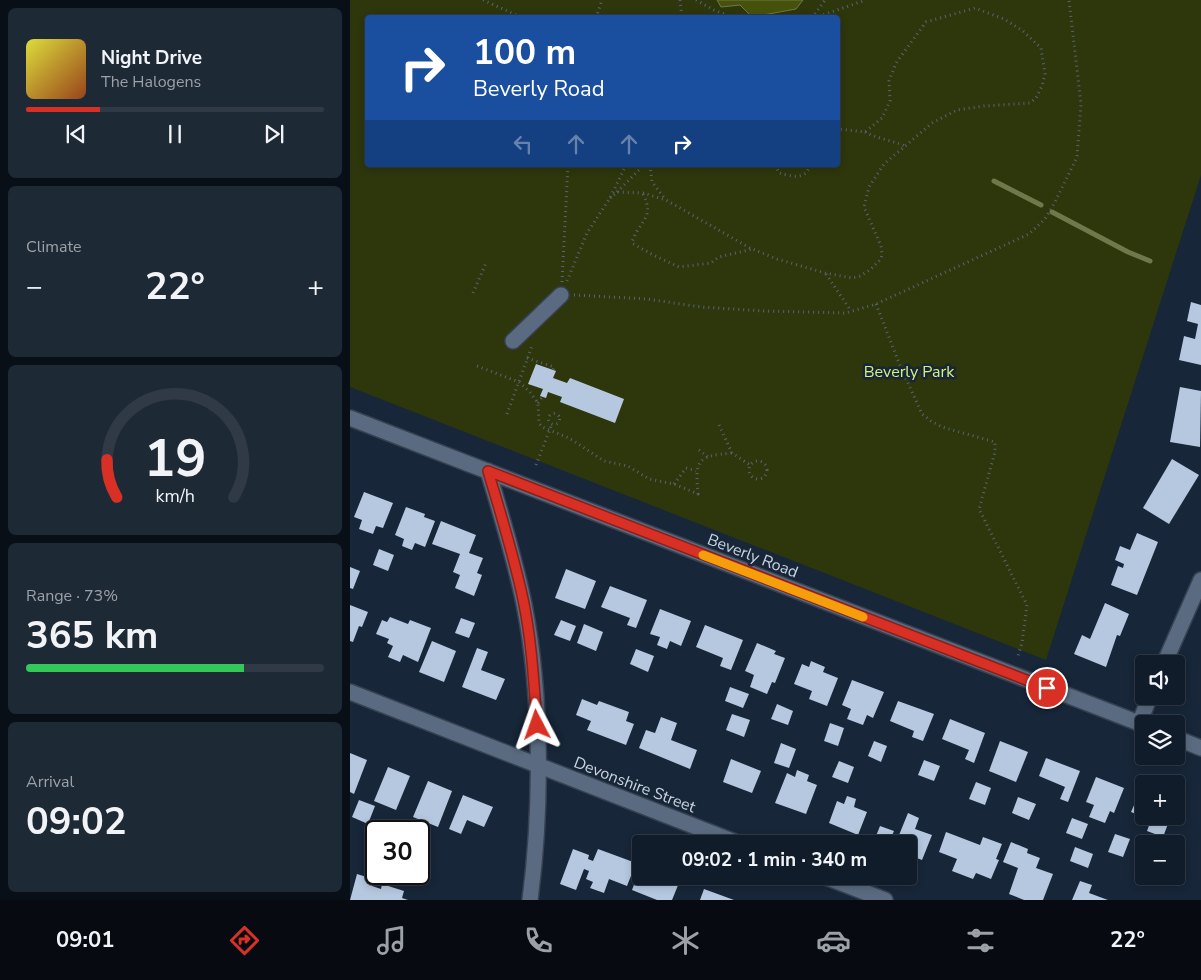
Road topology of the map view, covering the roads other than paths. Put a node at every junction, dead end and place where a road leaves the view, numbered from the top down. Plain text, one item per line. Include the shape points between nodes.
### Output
1 (561, 295) road end
2 (513, 341) dead end
3 (350, 418) edge
4 (488, 471) junction
5 (1201, 580) edge
6 (1168, 655) edge
7 (350, 692) edge
8 (1135, 722) edge
9 (1185, 742) edge
10 (1201, 748) edge
11 (537, 766) junction
12 (717, 835) edge
13 (847, 885) edge
14 (530, 900) edge
15 (885, 900) edge

1 - 2 street
3 - 4 street, Beverly Road
4 - 8 street, Beverly Road
4 - 11 street via 527,620 537,725
5 - 6 street
7 - 11 street, Devonshire Street
9 - 10 street
11 - 12 street, Devonshire Street
11 - 14 street
13 - 15 street

